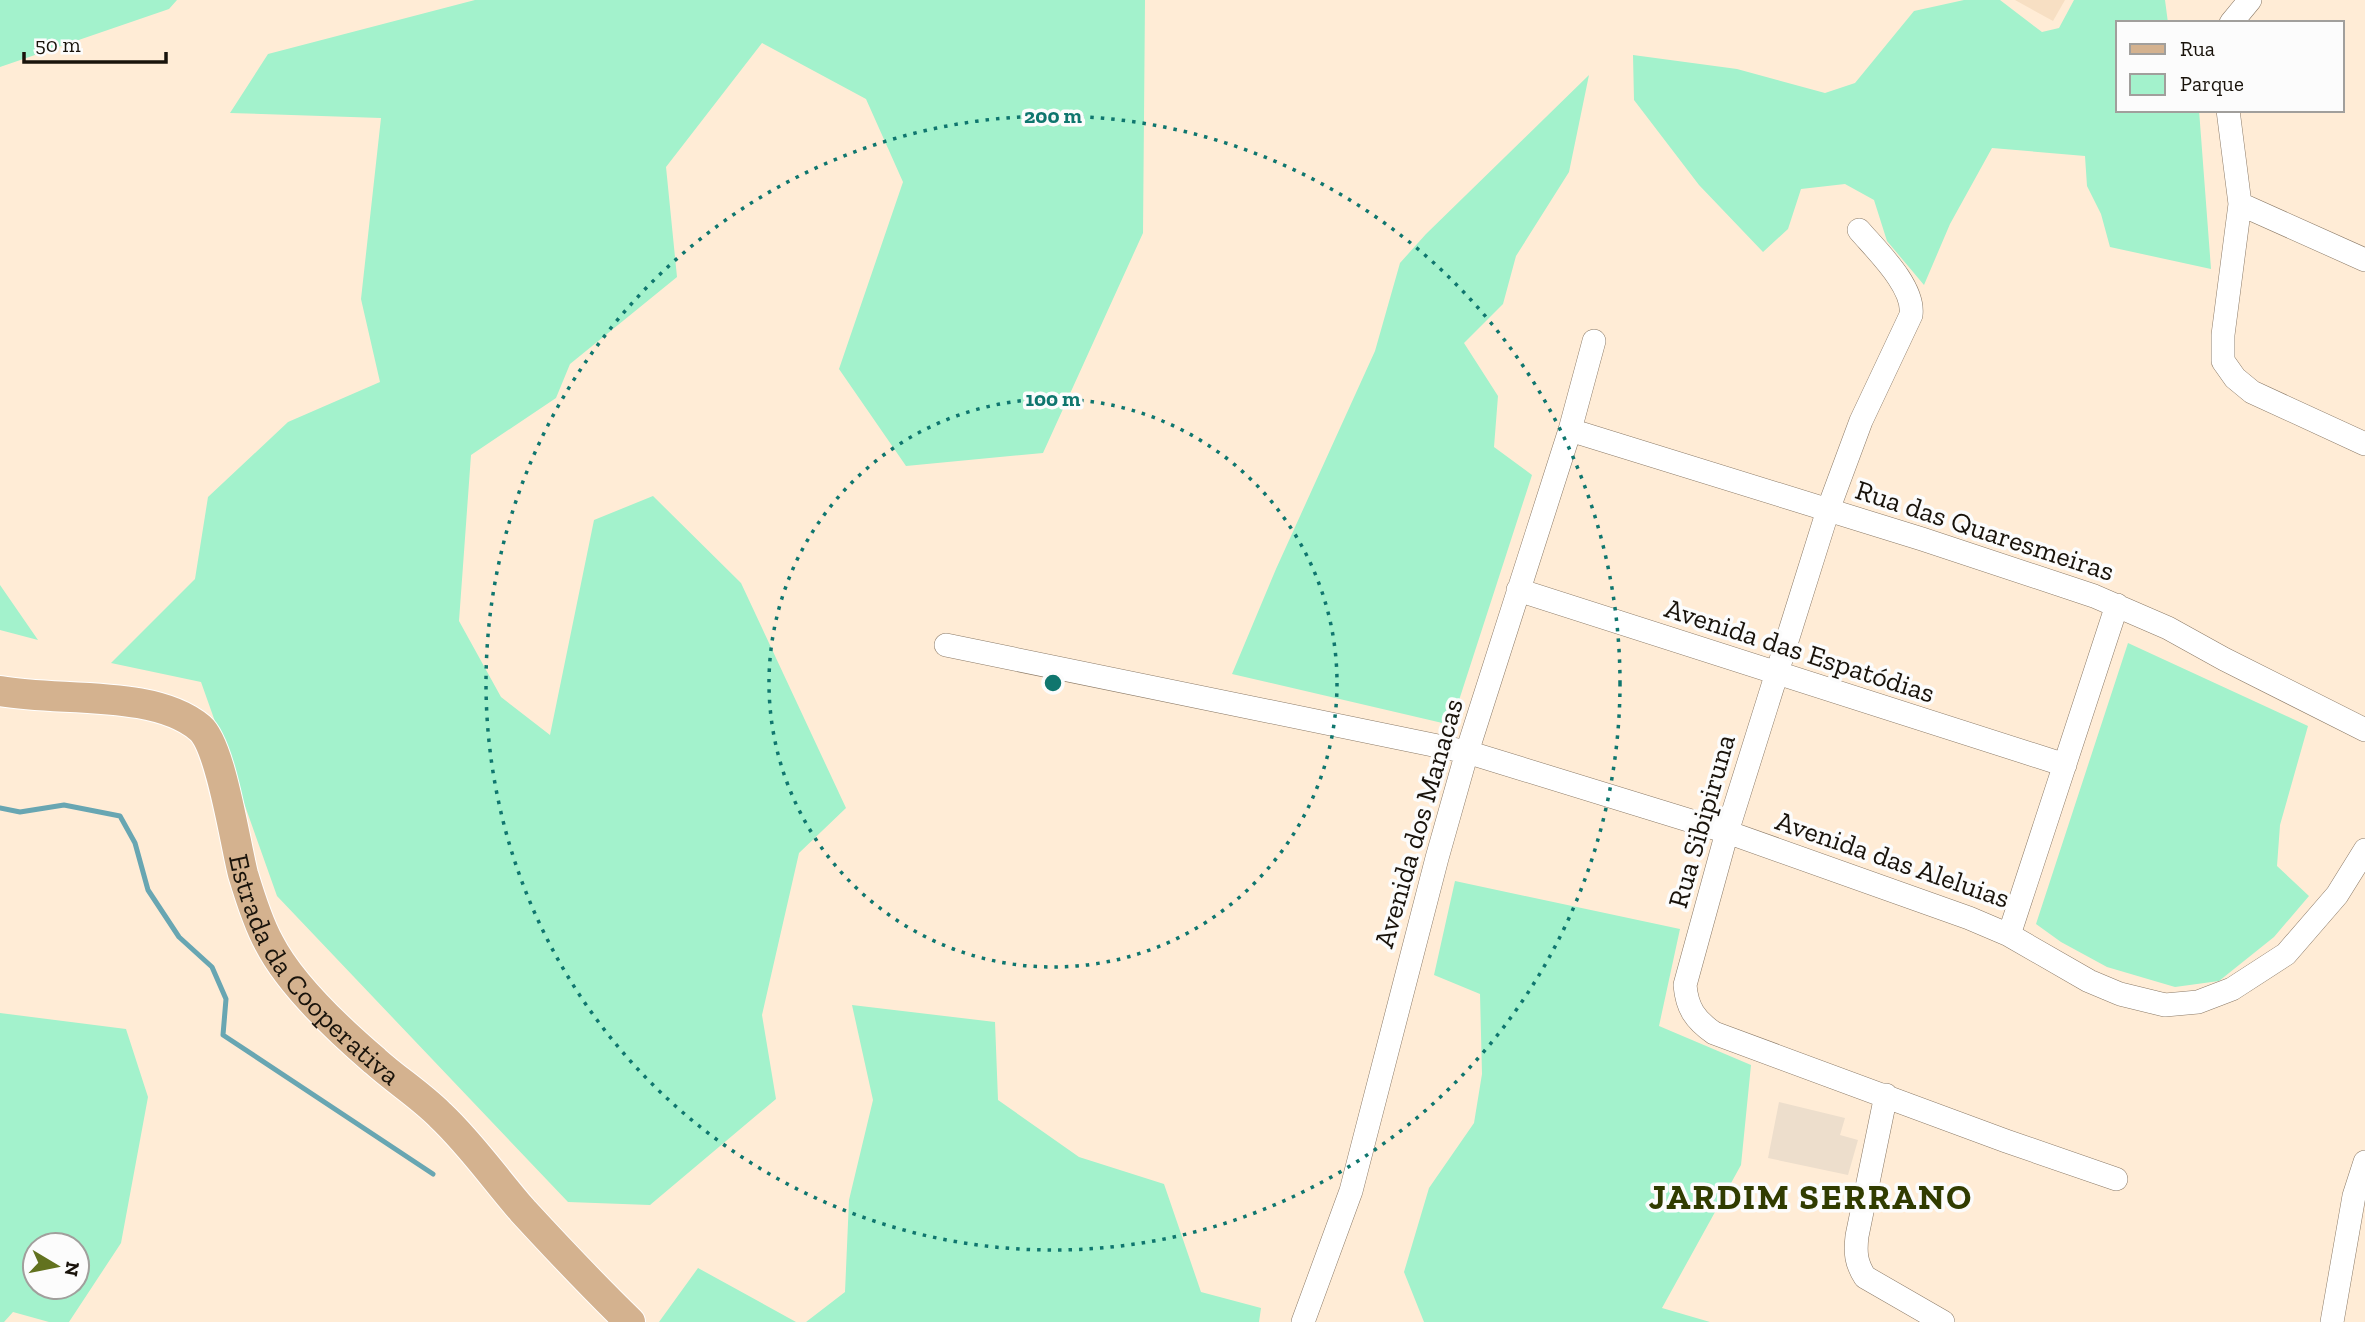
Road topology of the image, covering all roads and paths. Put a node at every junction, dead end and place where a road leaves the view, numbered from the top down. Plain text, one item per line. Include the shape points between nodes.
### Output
1 (2250, 0) edge
2 (2233, 21) edge
3 (2228, 112) edge
4 (2240, 204) junction
5 (1859, 230) dead end
6 (2365, 260) edge
7 (1594, 341) dead end
8 (1570, 430) junction
9 (2365, 444) edge
10 (1828, 510) junction
11 (1518, 590) junction
12 (2117, 605) junction
13 (946, 645) dead end
14 (1777, 674) junction
15 (0, 691) edge
16 (2365, 730) edge
17 (1467, 752) junction
18 (2065, 765) junction
19 (1727, 832) junction
20 (2365, 850) edge
21 (2009, 935) junction
22 (1886, 1095) junction
23 (2365, 1162) edge
24 (2116, 1179) dead end
25 (630, 1322) edge
26 (1303, 1322) edge
27 (1942, 1322) edge
28 (2332, 1322) edge

1 - 2 street
3 - 4 street
4 - 6 street
4 - 9 street via 2223,361 2252,392
5 - 10 street, Rua Sibipiruna via 1900,280 1912,307 1853,440
7 - 8 street, Avenida dos Manacas
8 - 10 street, Rua das Quaresmeiras
8 - 11 street, Avenida dos Manacas
10 - 12 street, Rua das Quaresmeiras
10 - 14 street, Rua Sibipiruna
11 - 14 street, Avenida das Espatódias
11 - 17 street, Avenida dos Manacas
12 - 16 street, Rua das Quaresmeiras
12 - 18 street, Avenida das Aleluias
13 - 17 street, Avenida das Aleluias
14 - 18 street, Avenida das Espatódias
14 - 19 street, Rua Sibipiruna
15 - 25 main road, Estrada da Cooperativa via 152,705 182,715 203,730 219,764 244,876 269,943 306,994 374,1061 440,1114 522,1209
17 - 19 street, Avenida das Aleluias
17 - 26 street, Avenida dos Manacas via 1351,1191
18 - 21 street, Avenida das Aleluias
19 - 21 street, Avenida das Aleluias
19 - 22 street, Rua Sibipiruna via 1685,985 1690,1010 1714,1033
20 - 21 street via 2337,895 2286,954 2232,989 2198,1002 2165,1005 2120,994 2088,981
22 - 24 street, Rua Sibipiruna
22 - 27 street via 1855,1254 1865,1278
23 - 28 street via 2354,1196

